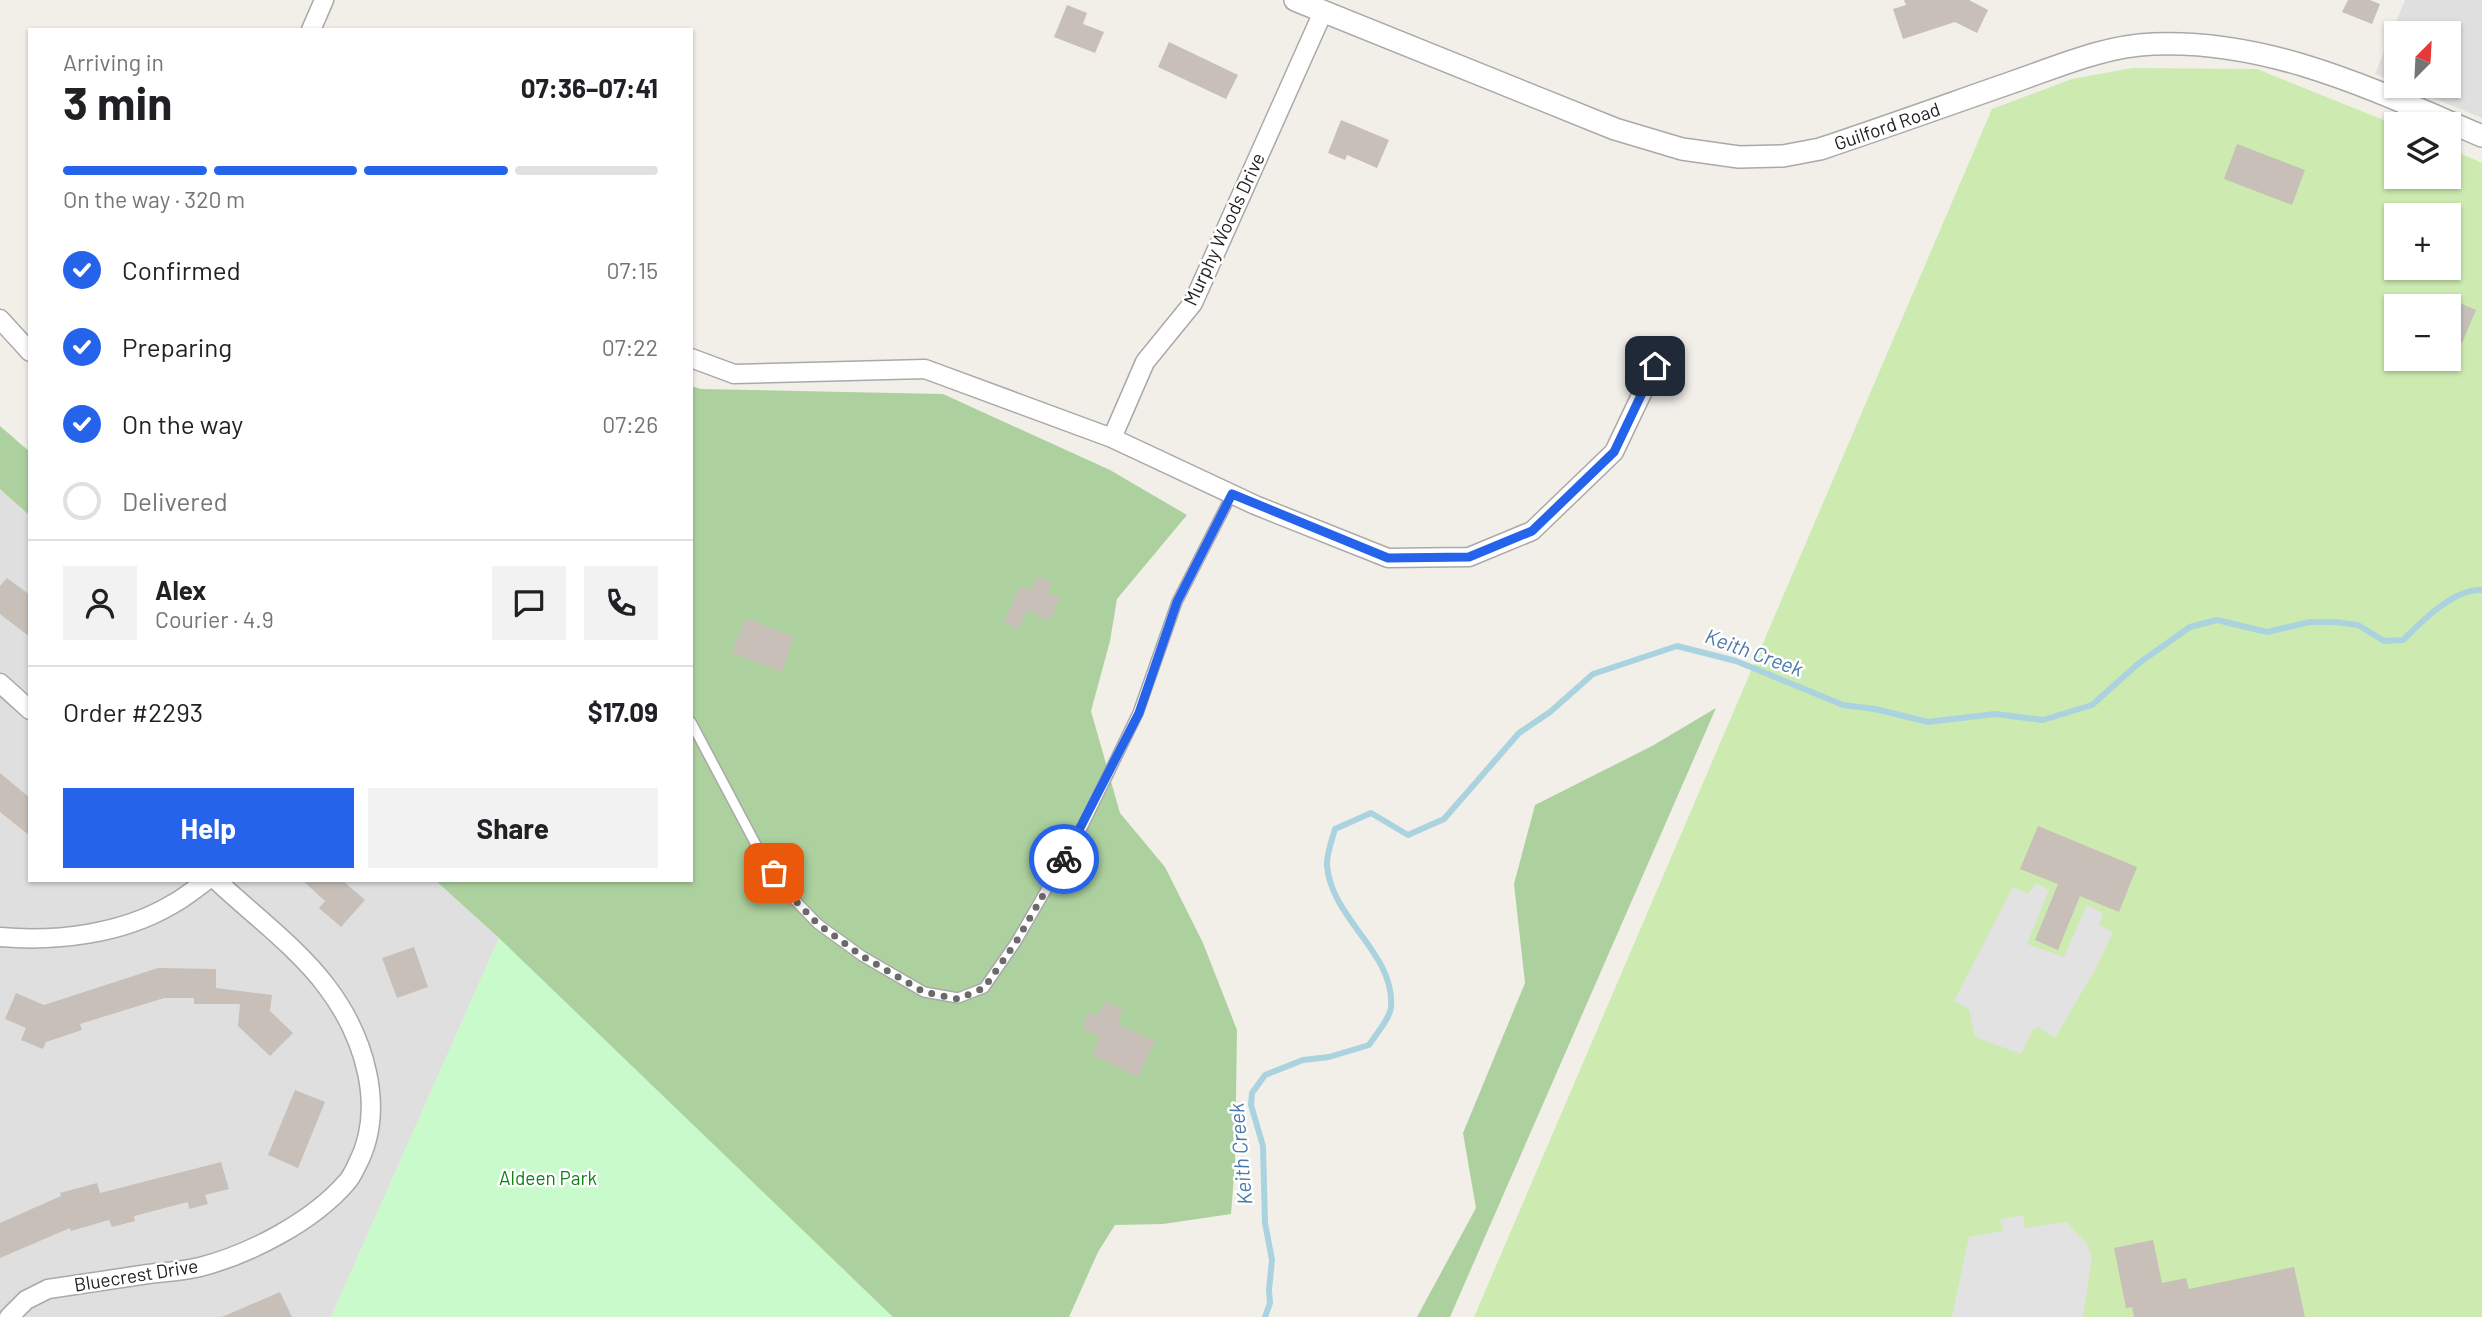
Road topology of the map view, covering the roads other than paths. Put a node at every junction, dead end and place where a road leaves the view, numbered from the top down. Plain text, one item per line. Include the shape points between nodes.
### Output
1 (324, 0) edge
2 (1295, 0) edge
3 (1323, 12) junction
4 (312, 28) edge
5 (2482, 136) edge
6 (0, 319) edge
7 (28, 350) edge
8 (693, 359) edge
9 (1655, 366) dead end
10 (1112, 438) junction
11 (1232, 494) junction
12 (0, 683) edge
13 (28, 708) edge
14 (693, 726) edge
15 (204, 882) edge
16 (218, 882) edge
17 (0, 937) edge
18 (9, 1317) edge

1 - 4 street
2 - 3 street, Guilford Road
3 - 5 street, Guilford Road via 1615,129 1682,149 1739,157 1820,149 2100,51 2152,44 2212,46 2314,66
3 - 10 street, Murphy Woods Drive via 1193,303 1145,362
6 - 7 street
8 - 10 street via 734,374 925,369
9 - 11 street via 1614,452 1532,531 1469,557 1388,558
10 - 11 street
11 - 14 lane via 1177,602 1139,713 1082,828 984,988 958,999 924,992 818,924 785,890 762,856
12 - 13 street
15 - 17 street via 170,906 130,922 37,939
16 - 18 street, Bluecrest Drive via 319,978 350,1023 370,1089 371,1122 364,1152 348,1182 314,1211 241,1253 199,1267 48,1289 26,1300

